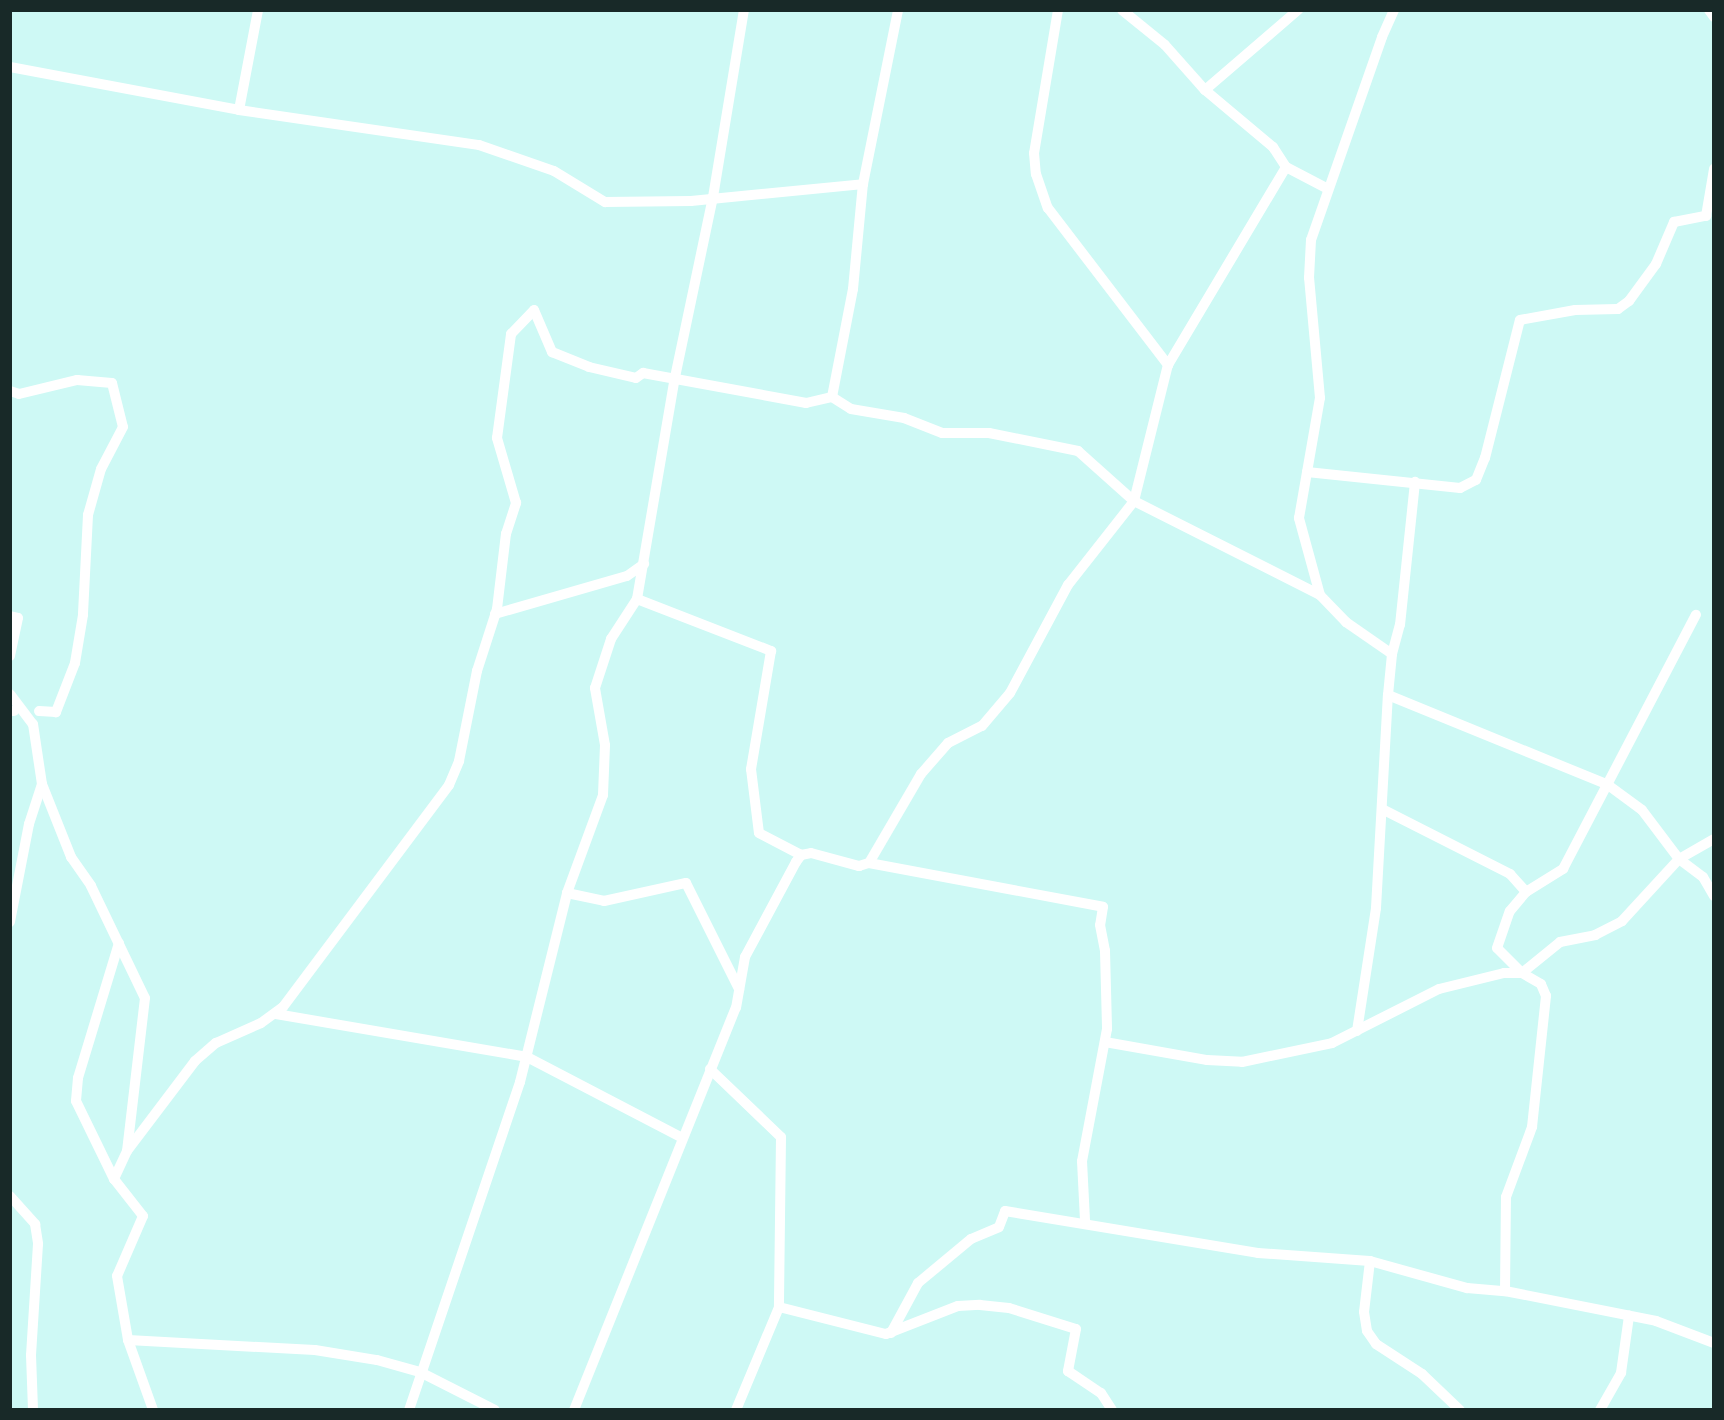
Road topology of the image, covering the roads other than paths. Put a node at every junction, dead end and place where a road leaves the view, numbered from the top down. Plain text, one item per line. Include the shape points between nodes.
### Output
1 (258, 10) edge
2 (744, 10) edge
3 (898, 10) edge
4 (1058, 10) edge
5 (1122, 10) edge
6 (1298, 10) edge
7 (1394, 10) edge
8 (1709, 10) edge
9 (1713, 16) edge
10 (10, 67) edge
11 (1205, 90) junction
12 (239, 110) junction
13 (1286, 167) junction
14 (1713, 169) edge
15 (863, 184) junction
16 (1328, 189) junction
17 (713, 197) junction
18 (1168, 365) junction
19 (674, 382) junction
20 (10, 391) edge
21 (832, 396) junction
22 (1307, 472) junction
23 (1415, 482) junction
24 (1134, 501) junction
25 (644, 564) junction
26 (1320, 596) junction
27 (637, 599) junction
28 (495, 614) junction
29 (1696, 615) dead end
30 (10, 616) edge
31 (1392, 654) junction
32 (10, 656) edge
33 (10, 694) edge
34 (1388, 695) junction
35 (39, 711) dead end
36 (42, 784) junction
37 (1608, 785) junction
38 (1382, 809) junction
39 (1713, 839) edge
40 (801, 855) junction
41 (1679, 859) junction
42 (869, 863) junction
43 (1526, 892) junction
44 (567, 893) junction
45 (1713, 896) edge
46 (10, 922) edge
47 (119, 943) junction
48 (1522, 973) junction
49 (739, 988) junction
50 (276, 1014) junction
51 (1357, 1031) junction
52 (1105, 1042) junction
53 (527, 1057) junction
54 (710, 1069) junction
55 (681, 1137) junction
56 (127, 1151) junction
57 (114, 1179) junction
58 (10, 1196) edge
59 (1085, 1221) junction
60 (1370, 1261) junction
61 (1505, 1291) junction
62 (779, 1307) junction
63 (1629, 1316) junction
64 (891, 1333) junction
65 (128, 1340) junction
66 (1713, 1343) edge
67 (420, 1372) junction
68 (33, 1410) edge
69 (153, 1410) edge
70 (409, 1410) edge
71 (495, 1410) edge
72 (574, 1410) edge
73 (736, 1410) edge
74 (1112, 1410) edge
75 (1460, 1410) edge
76 (1600, 1410) edge

1 - 12 street
2 - 17 street
3 - 15 street
4 - 18 street via 1034,153 1036,174 1048,207
5 - 11 street via 1165,45
6 - 11 street
7 - 16 street
8 - 9 street
10 - 12 street
11 - 13 street via 1273,147
12 - 17 street via 479,146 554,171 605,202
13 - 16 street
13 - 18 street
14 - 23 street via 1706,216 1674,222 1656,264 1629,301 1618,309 1575,310 1520,320 1476,480 1460,488
15 - 17 street
15 - 21 street via 853,289
16 - 22 street via 1311,240 1309,278 1320,398
17 - 19 street
18 - 24 street
19 - 21 street via 806,403
19 - 25 street
19 - 28 street via 649,374 636,378 589,367 552,352 534,310 511,334 498,438 516,503 506,534
20 - 35 street via 19,394 77,380 112,383 123,428 101,469 88,515 75,663 56,712
21 - 24 street via 851,409 904,418 942,433 989,433 1078,451
22 - 23 street
22 - 26 street via 1299,518
23 - 31 street via 1400,625
24 - 26 street
24 - 42 street via 1068,585 1010,693 982,726 948,743 921,774
25 - 27 street
25 - 28 street via 627,576
26 - 31 street via 1346,622
27 - 40 street via 771,651 751,769 759,833
27 - 44 street via 611,639 595,688 605,746 603,795
28 - 50 street via 477,671 459,761 449,785
29 - 37 street
30 - 32 street via 18,618
31 - 34 street
33 - 36 street via 33,724
34 - 37 street
34 - 38 street
36 - 46 street via 29,824
36 - 47 street via 71,857 91,886
37 - 41 street via 1642,810
37 - 43 street via 1563,869
38 - 43 street via 1510,874
38 - 51 street via 1376,908
39 - 41 street
40 - 42 street via 811,853 859,866
40 - 49 street via 746,957
41 - 45 street via 1703,878
41 - 48 street via 1622,921 1594,935 1560,942
42 - 52 street via 1103,907 1100,925 1105,951
43 - 48 street via 1510,911 1497,948
44 - 49 street via 604,901 686,883
44 - 53 street
47 - 56 street via 146,998
47 - 57 street via 76,1091 76,1101
48 - 51 street via 1504,973 1439,990
48 - 61 street via 1541,984 1546,996 1532,1126 1506,1197
49 - 54 street via 736,1008
50 - 53 street
50 - 56 street via 216,1043 195,1061
51 - 52 street via 1332,1043 1242,1062
52 - 59 street via 1082,1161
53 - 55 street
53 - 67 street
54 - 55 street
54 - 62 street via 781,1137
55 - 72 street
56 - 57 street
57 - 65 street via 143,1216 117,1276
58 - 68 street via 35,1224 38,1244
59 - 60 street via 1258,1253
59 - 64 street via 1005,1211 999,1227 971,1239 918,1283
60 - 61 street via 1467,1288
60 - 75 street via 1364,1312 1367,1331 1376,1344 1422,1374
61 - 63 street
62 - 64 street via 874,1333
62 - 73 street
63 - 66 street via 1656,1321
63 - 76 street via 1621,1373
64 - 74 street via 958,1306 980,1305 1009,1308 1076,1329 1068,1371 1101,1393
65 - 67 street via 315,1350
65 - 69 street
67 - 70 street
67 - 71 street

